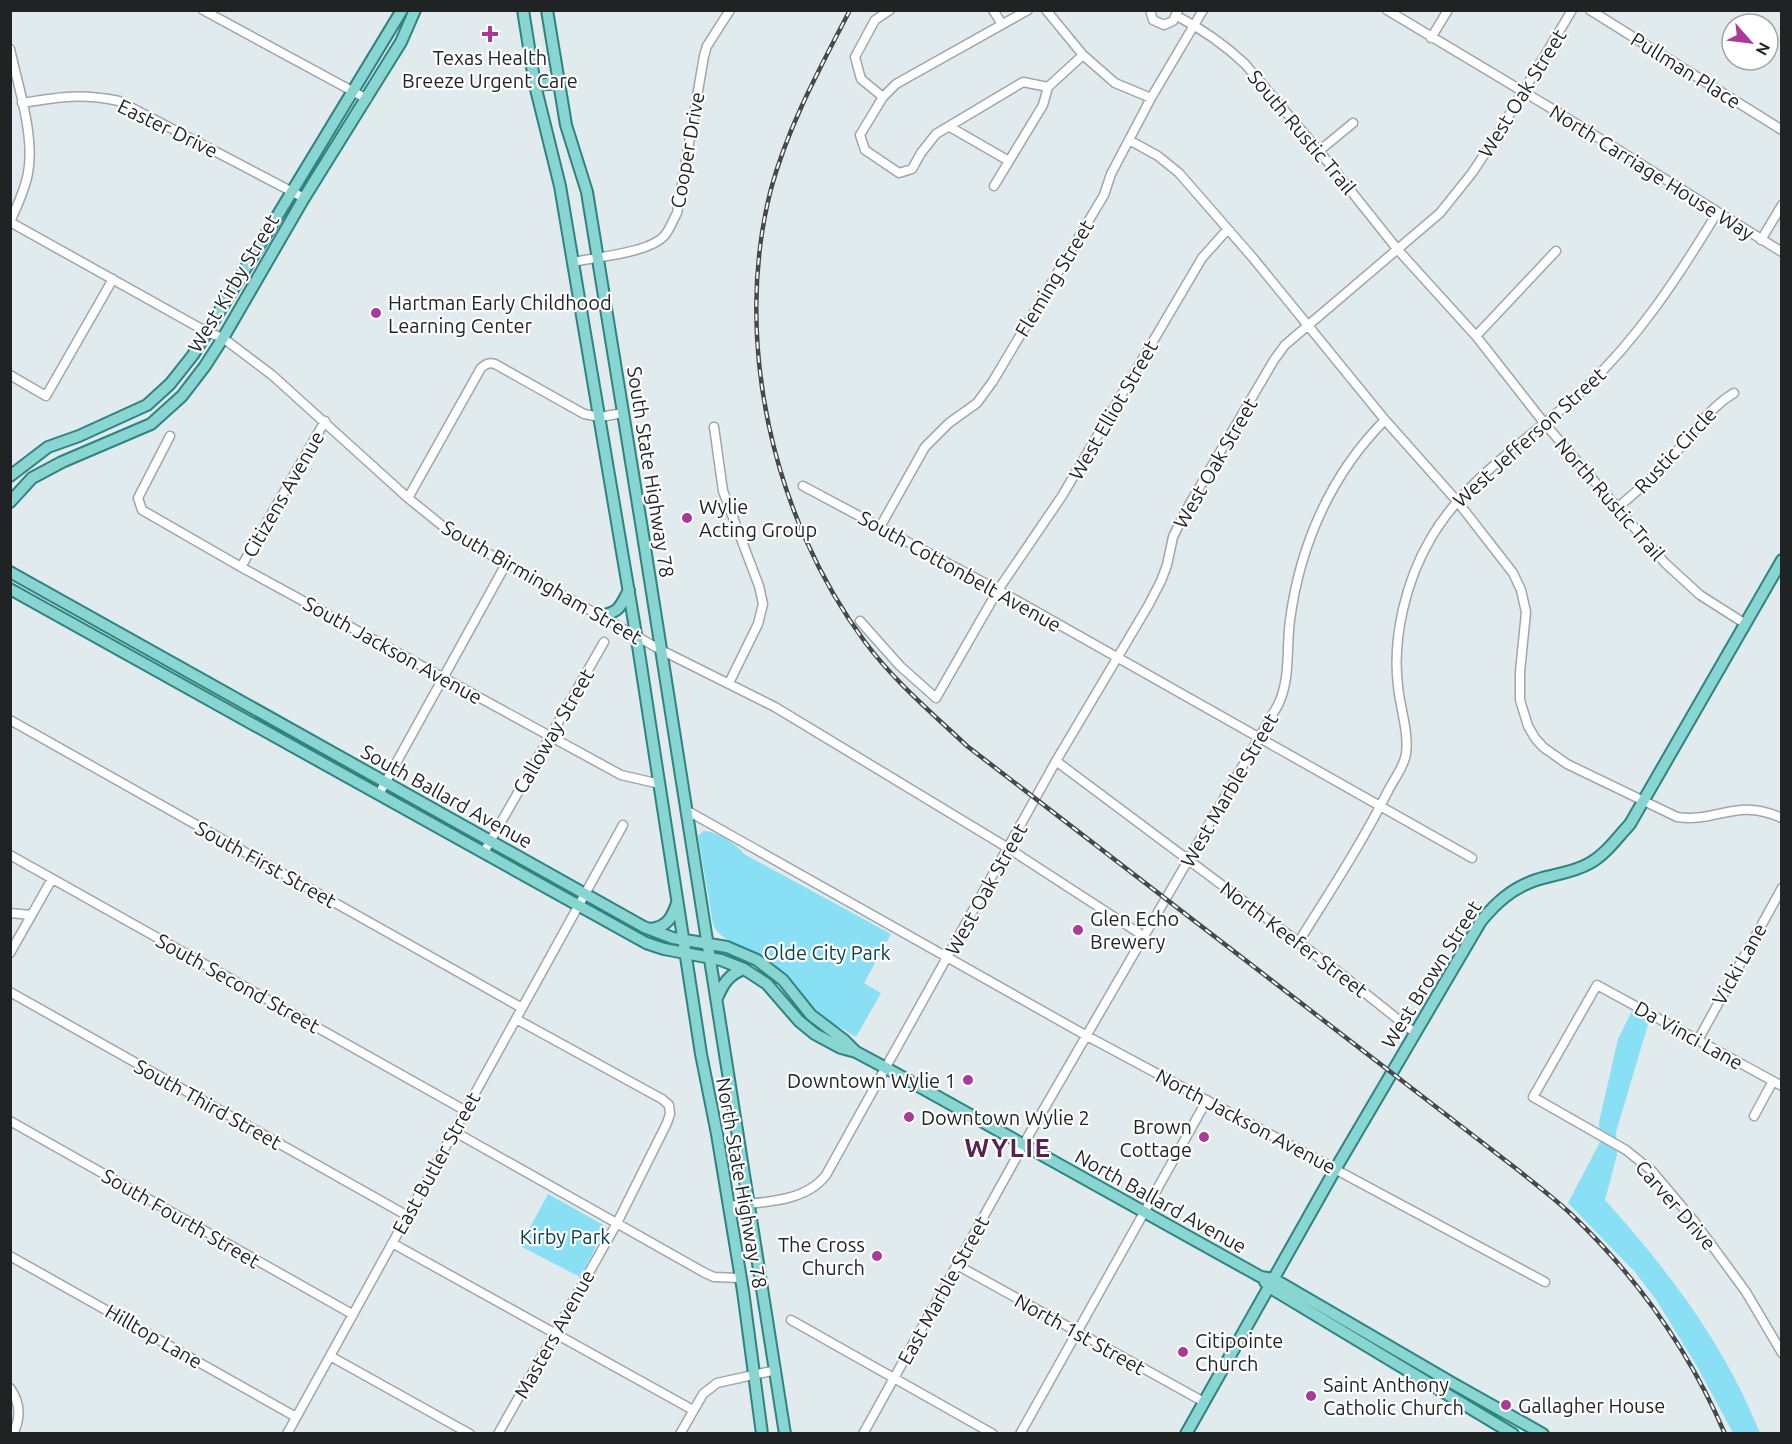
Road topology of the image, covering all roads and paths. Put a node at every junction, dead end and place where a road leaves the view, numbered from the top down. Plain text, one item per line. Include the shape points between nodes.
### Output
1 (204, 10) edge
2 (402, 10) edge
3 (415, 10) edge
4 (523, 10) edge
5 (547, 10) edge
6 (730, 10) edge
7 (890, 10) edge
8 (993, 10) edge
9 (1028, 10) edge
10 (1046, 10) edge
11 (1150, 10) edge
12 (1203, 10) edge
13 (1387, 10) edge
14 (1448, 10) edge
15 (1572, 10) edge
16 (1590, 10) edge
17 (1177, 13) edge
18 (1002, 24) junction
19 (1195, 25) junction
20 (1431, 38) junction
21 (10, 49) edge
22 (1083, 55) junction
23 (559, 83) junction
24 (536, 86) junction
25 (1048, 87) junction
26 (353, 92) junction
27 (1523, 93) junction
28 (883, 97) junction
29 (1151, 98) junction
30 (367, 99) junction
31 (22, 103) junction
32 (1353, 123) dead end
33 (950, 127) junction
34 (1782, 130) edge
35 (1129, 140) junction
36 (1320, 151) junction
37 (1009, 161) junction
38 (994, 186) dead end
39 (293, 190) junction
40 (304, 198) junction
41 (1782, 205) edge
42 (1717, 213) junction
43 (10, 222) edge
44 (1227, 230) junction
45 (1761, 240) junction
46 (1398, 250) junction
47 (1556, 251) dead end
48 (1782, 252) edge
49 (597, 256) junction
50 (573, 262) junction
51 (112, 279) junction
52 (1308, 327) junction
53 (207, 332) junction
54 (1476, 336) junction
55 (223, 338) junction
56 (10, 375) edge
57 (1734, 393) dead end
58 (623, 414) junction
59 (600, 417) junction
60 (1385, 420) junction
61 (326, 421) junction
62 (1545, 424) junction
63 (714, 427) dead end
64 (170, 435) dead end
65 (10, 476) edge
66 (803, 486) dead end
67 (408, 498) junction
68 (1456, 501) junction
69 (10, 502) edge
70 (1617, 508) junction
71 (880, 527) junction
72 (1782, 560) edge
73 (506, 564) junction
74 (241, 567) junction
75 (10, 572) edge
76 (10, 589) edge
77 (629, 590) junction
78 (998, 590) junction
79 (600, 616) junction
80 (860, 621) dead end
81 (1744, 623) junction
82 (636, 636) junction
83 (604, 642) dead end
84 (661, 650) junction
85 (1116, 658) junction
86 (442, 678) junction
87 (729, 683) junction
88 (215, 687) junction
89 (208, 699) junction
90 (10, 720) edge
91 (550, 736) junction
92 (1259, 739) junction
93 (1056, 761) junction
94 (385, 783) junction
95 (660, 784) junction
96 (379, 794) junction
97 (1643, 801) junction
98 (1381, 806) junction
99 (686, 810) junction
100 (1782, 818) edge
101 (623, 825) dead end
102 (491, 840) junction
103 (1008, 849) junction
104 (484, 852) junction
105 (10, 855) edge
106 (1472, 858) dead end
107 (1190, 860) junction
108 (52, 879) junction
109 (1782, 888) edge
110 (585, 893) junction
111 (678, 903) junction
112 (578, 906) junction
113 (10, 913) edge
114 (31, 915) junction
115 (649, 929) junction
116 (1145, 938) junction
117 (683, 939) junction
118 (707, 943) junction
119 (1298, 943) junction
120 (10, 953) edge
121 (685, 953) junction
122 (710, 958) junction
123 (948, 958) junction
124 (744, 969) junction
125 (10, 992) edge
126 (717, 998) junction
127 (522, 1008) junction
128 (516, 1019) junction
129 (1414, 1033) junction
130 (1087, 1036) junction
131 (1698, 1040) junction
132 (856, 1052) junction
133 (886, 1068) junction
134 (1777, 1083) edge
135 (1533, 1097) joint
136 (1207, 1100) junction
137 (466, 1111) junction
138 (1754, 1116) dead end
139 (10, 1121) edge
140 (455, 1132) junction
141 (1023, 1146) junction
142 (1336, 1168) junction
143 (748, 1203) junction
144 (728, 1206) junction
145 (1144, 1212) junction
146 (406, 1215) junction
147 (617, 1223) junction
148 (392, 1243) junction
149 (10, 1256) edge
150 (957, 1265) junction
151 (740, 1278) junction
152 (1545, 1282) dead end
153 (1272, 1283) junction
154 (352, 1314) junction
155 (791, 1320) dead end
156 (1076, 1332) junction
157 (554, 1333) junction
158 (1782, 1353) edge
159 (330, 1356) junction
160 (776, 1370) junction
161 (753, 1375) junction
162 (894, 1377) junction
163 (10, 1388) edge
164 (1204, 1402) junction
165 (693, 1410) junction
166 (296, 1416) junction
167 (13, 1434) edge
168 (287, 1434) edge
169 (470, 1434) edge
170 (498, 1434) edge
171 (680, 1434) edge
172 (762, 1434) edge
173 (786, 1434) edge
174 (863, 1434) edge
175 (993, 1434) edge
176 (1020, 1434) edge
177 (1186, 1434) edge
178 (1513, 1434) edge
179 (1543, 1434) edge

1 - 26 street
2 - 26 main road, West Kirby Street
3 - 30 main road, West Kirby Street
4 - 24 main road, South State Highway 78
5 - 23 main road, South State Highway 78
6 - 49 street, Cooper Drive via 704,56 676,213 665,236 639,249
7 - 28 street via 875,20 855,57 861,79
8 - 18 street
9 - 18 street
10 - 22 street
11 - 17 street via 1153,20 1161,25 1169,24
12 - 19 street, Fleming Street
13 - 20 street, North Carriage House Way
14 - 20 street
15 - 27 street, West Oak Street
16 - 34 street, Pullman Place
17 - 19 street, South Rustic Trail
18 - 28 street via 896,84
19 - 29 street, Fleming Street
19 - 36 street, South Rustic Trail via 1245,64
20 - 27 street, North Carriage House Way
21 - 31 street
22 - 25 street
22 - 29 street via 1114,83
23 - 24 main road
23 - 49 main road, South State Highway 78 via 566,125 587,192
24 - 50 main road, South State Highway 78
25 - 33 street via 1023,82
25 - 37 street via 1043,105
26 - 30 street
26 - 39 main road, West Kirby Street
27 - 42 street, North Carriage House Way
27 - 46 street, West Oak Street via 1458,192
28 - 33 street via 860,135 865,150 898,172 912,169 936,134
29 - 35 street, Fleming Street
30 - 40 main road, West Kirby Street
31 - 39 street, Easter Drive via 75,95 119,101
31 - 43 street via 28,135 28,172
32 - 36 street
33 - 37 street
35 - 44 street via 1179,173
35 - 71 street, Fleming Street via 1104,195 993,381 977,403 925,447
36 - 46 street, South Rustic Trail
37 - 38 street
39 - 40 street, Easter Drive
39 - 53 main road, West Kirby Street
40 - 55 main road, West Kirby Street
41 - 45 street
42 - 45 street, North Carriage House Way
42 - 62 street, West Jefferson Street via 1647,320 1617,356
43 - 51 street, South Birmingham Street
44 - 52 street
44 - 78 street, West Elliot Street via 1202,258 1062,496
45 - 48 street, North Carriage House Way
46 - 52 street, West Oak Street
46 - 54 street, North Rustic Trail
47 - 54 street
49 - 50 street, Cooper Drive
49 - 58 main road, South State Highway 78
50 - 59 main road, South State Highway 78
51 - 53 street, South Birmingham Street
51 - 56 street via 46,396
52 - 60 street
52 - 85 street, West Oak Street via 1285,345 1274,360 1185,512 1173,537 1161,581
53 - 55 street, South Birmingham Street
53 - 65 main road, West Kirby Street via 170,384 147,405 48,447
54 - 62 street, North Rustic Trail
55 - 61 street, South Birmingham Street
55 - 69 main road, West Kirby Street via 182,396 150,424 32,478
57 - 70 street, Rustic Circle via 1715,405 1663,467
58 - 59 street
58 - 84 main road, South State Highway 78
59 - 67 street via 584,414 495,364 485,364
59 - 77 main road, South State Highway 78
60 - 68 street
60 - 92 street, West Marble Street via 1365,440 1336,483 1310,535 1291,616 1284,692
61 - 67 street, South Birmingham Street
61 - 74 street, Citizens Avenue
62 - 68 street, West Jefferson Street
62 - 70 street, North Rustic Trail
63 - 87 street via 723,491 763,604 758,624
64 - 74 street, South Jackson Avenue via 138,498 142,510
66 - 71 street, South Cottonbelt Avenue
67 - 73 street, South Birmingham Street via 450,531
68 - 97 street via 1513,573 1521,590 1526,612 1520,700 1535,738 1567,764
68 - 98 street, West Jefferson Street via 1429,540 1408,591 1397,655 1406,754
70 - 81 street, North Rustic Trail via 1665,563 1700,595
71 - 78 street, South Cottonbelt Avenue
72 - 81 main road, West Brown Street
73 - 79 street, South Birmingham Street
73 - 86 street
74 - 86 street, South Jackson Avenue
75 - 88 main road, South Ballard Avenue
76 - 89 main road, South Ballard Avenue
77 - 79 main road via 618,610
77 - 82 main road, South State Highway 78
78 - 80 street, West Elliot Street via 936,698 900,666
78 - 85 street, South Cottonbelt Avenue
79 - 82 street, South Birmingham Street
81 - 97 main road, West Brown Street
82 - 84 street, South Birmingham Street
82 - 95 main road, South State Highway 78
83 - 91 street, Calloway Street
84 - 87 street, South Birmingham Street
84 - 99 main road, South State Highway 78
85 - 92 street, South Cottonbelt Avenue
85 - 93 street, West Oak Street
86 - 91 street, South Jackson Avenue
86 - 94 street
87 - 103 street, South Birmingham Street
88 - 89 main road
88 - 94 main road, South Ballard Avenue
89 - 96 main road, South Ballard Avenue
90 - 127 street, South First Street
91 - 95 street, South Jackson Avenue via 621,775
91 - 102 street, Calloway Street
92 - 98 street, South Cottonbelt Avenue
92 - 107 street, West Marble Street
93 - 103 street, West Oak Street
93 - 107 street, North Keefer Street
94 - 96 street
94 - 102 main road, South Ballard Avenue
95 - 111 main road, South State Highway 78
96 - 104 main road, South Ballard Avenue
97 - 100 street via 1687,819 1749,809
97 - 129 main road, West Brown Street via 1630,824 1601,856 1576,870 1518,887 1497,903 1481,921
98 - 106 street, South Cottonbelt Avenue
98 - 119 street, West Jefferson Street
99 - 118 main road, South State Highway 78
99 - 123 street
101 - 110 street, East Butler Street
102 - 104 street, Calloway Street
102 - 110 main road, South Ballard Avenue
103 - 116 street, South Birmingham Street
103 - 123 street, West Oak Street
104 - 112 main road, South Ballard Avenue
105 - 108 street, South Second Street
107 - 116 street, West Marble Street
107 - 119 street, North Keefer Street
108 - 114 street
108 - 137 street, South Second Street
109 - 131 street, Vicki Lane
110 - 112 street, East Butler Street
110 - 115 main road, South Ballard Avenue
111 - 115 main road via 667,924
111 - 117 main road, South State Highway 78
112 - 121 main road, South Ballard Avenue via 646,943
112 - 127 street, East Butler Street
113 - 114 street
114 - 120 street
115 - 117 main road, South Ballard Avenue
116 - 130 street, West Marble Street
117 - 118 main road, South Ballard Avenue
117 - 121 main road, North State Highway 78
118 - 122 main road, North State Highway 78
118 - 132 main road, South Ballard Avenue via 737,950 765,964 811,1015
119 - 129 street, North Keefer Street
121 - 122 main road, South Ballard Avenue
121 - 144 main road, North State Highway 78
122 - 124 main road, South Ballard Avenue
122 - 126 main road, North State Highway 78
123 - 130 street, North Jackson Avenue
123 - 133 street, West Oak Street
124 - 126 main road via 725,981
124 - 132 main road, South Ballard Avenue via 767,984 815,1034
125 - 146 street, South Third Street
126 - 143 main road, North State Highway 78
127 - 128 street, East Butler Street
128 - 137 street, East Butler Street
128 - 147 street, Masters Avenue via 669,1105 668,1123
129 - 142 main road, West Brown Street
130 - 136 street, North Jackson Avenue
130 - 141 street, West Marble Street
131 - 134 street, Da Vinci Lane
131 - 135 street, Da Vinci Lane via 1597,985
132 - 133 main road, South Ballard Avenue
133 - 141 main road, North Ballard Avenue
133 - 143 street, West Oak Street via 821,1182 801,1194
134 - 138 street
135 - 158 street, Carver Drive via 1626,1150 1652,1171 1746,1292
136 - 142 street, North Jackson Avenue
136 - 145 street
137 - 140 street, East Butler Street
139 - 154 street, South Fourth Street
140 - 146 street, East Butler Street
140 - 147 street
141 - 145 main road, North Ballard Avenue
141 - 150 street, East Marble Street
142 - 152 street, North Jackson Avenue
142 - 153 main road, West Brown Street
143 - 144 street, West Oak Street
143 - 160 main road, North State Highway 78
144 - 151 main road, North State Highway 78
145 - 153 main road, North Ballard Avenue
145 - 156 street
146 - 148 street, East Butler Street
147 - 151 street via 714,1277
147 - 157 street, Masters Avenue
148 - 154 street, East Butler Street
148 - 157 street
149 - 166 street, Hilltop Lane
150 - 156 street, North 1st Street
150 - 162 street, East Marble Street
151 - 161 main road, North State Highway 78
153 - 164 main road, West Brown Street
153 - 178 main road, North Ballard Avenue
153 - 179 main road, North Ballard Avenue
154 - 159 street, East Butler Street
155 - 162 street
156 - 164 street, North 1st Street
156 - 176 street
157 - 165 street
157 - 170 street, Masters Avenue
159 - 166 street, East Butler Street
159 - 169 street
160 - 161 street
160 - 173 main road, North State Highway 78
161 - 165 street via 717,1383 703,1394
161 - 172 main road, North State Highway 78
162 - 174 street, East Marble Street
162 - 175 street
163 - 167 street via 19,1421
164 - 177 main road, West Brown Street
165 - 171 street
166 - 168 street, East Butler Street

